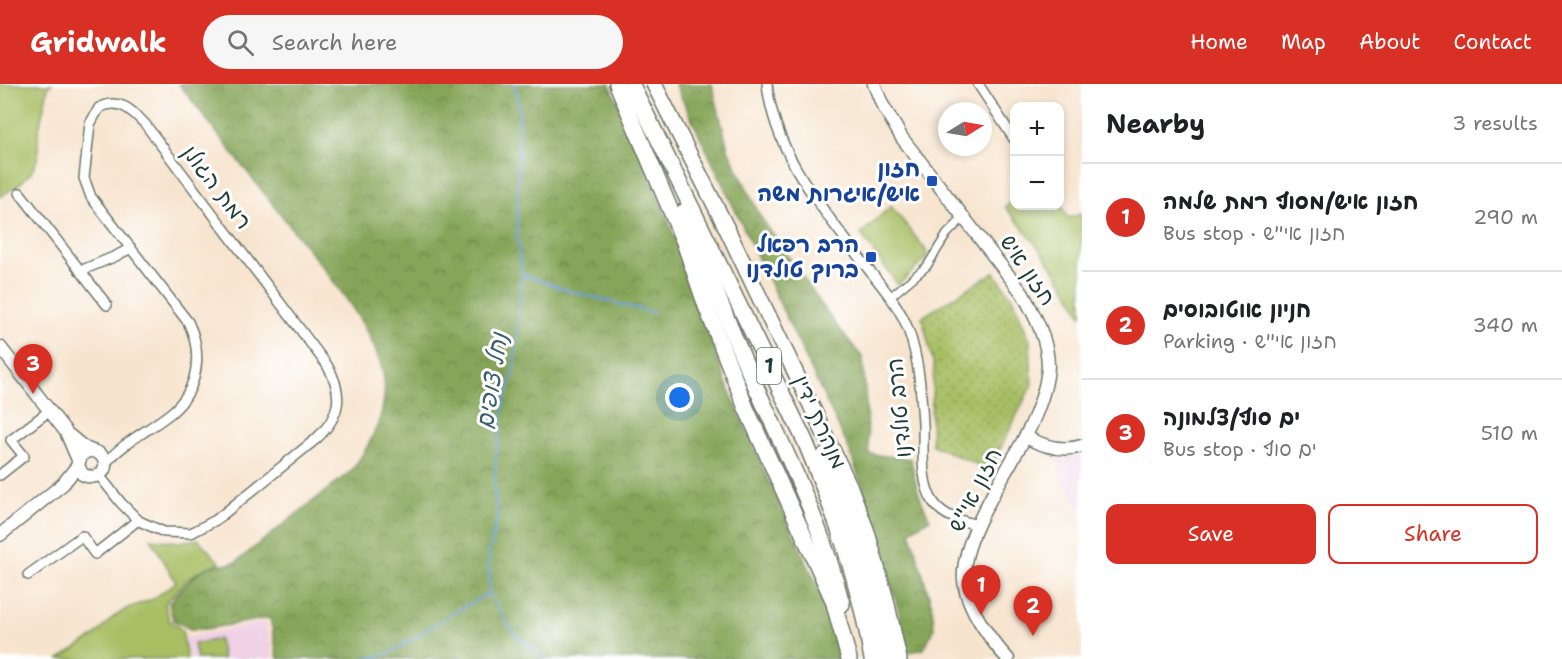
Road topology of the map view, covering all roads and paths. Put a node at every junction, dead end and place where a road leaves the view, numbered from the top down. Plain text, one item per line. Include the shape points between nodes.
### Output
1 (627, 84) edge
2 (652, 84) edge
3 (767, 84) edge
4 (874, 84) edge
5 (978, 84) edge
6 (1010, 132) edge
7 (20, 193) dead end
8 (964, 217) junction
9 (131, 248) junction
10 (80, 271) junction
11 (890, 297) junction
12 (106, 304) dead end
13 (0, 347) edge
14 (49, 411) junction
15 (66, 432) junction
16 (1026, 437) junction
17 (1082, 446) edge
18 (99, 461) junction
19 (78, 463) junction
20 (0, 475) edge
21 (85, 476) junction
22 (63, 484) junction
23 (138, 519) junction
24 (978, 525) junction
25 (0, 535) edge
26 (28, 575) dead end
27 (849, 659) edge
28 (856, 659) edge
29 (872, 659) edge
30 (885, 659) edge
31 (899, 659) edge
32 (1008, 659) edge

1 - 27 highway via 710,316 746,408 832,600
1 - 28 highway via 807,499 837,582
1 - 29 highway, מנהרת ידין / 1 via 805,441 848,557
2 - 30 highway, מנהרת ידין / 1 via 835,479 864,564
2 - 31 highway via 737,248 849,484 880,579
3 - 11 street, הרב טולדנו via 776,128 792,162 814,199
4 - 8 street, חזון איש via 902,138
5 - 6 street
7 - 10 street
8 - 11 street via 947,234 927,266
8 - 16 street, חזון איש via 1023,294 1045,341 1047,379
9 - 10 street
9 - 18 street, רמת הגולן via 188,322 196,346 197,369 188,392 173,411
9 - 23 street, רמת הגולן via 91,197 84,178 90,124 99,108 113,103 136,114 152,134 327,365 338,399 325,431 206,526 191,533 175,534
10 - 12 street
11 - 24 street, הרב טולדנו via 907,326 917,363 930,495 951,517
13 - 14 street
14 - 15 street
14 - 20 street via 11,440 24,456
15 - 18 street
15 - 19 street
16 - 17 street via 1048,447
16 - 24 street, חזון אי"ש
18 - 19 street via 81,454
18 - 21 street via 92,478
18 - 23 street, רמת הגולן via 121,503
19 - 21 street
19 - 22 street
21 - 22 street
22 - 25 street
23 - 26 street via 95,554 82,536
24 - 32 street, חזון אי"ש via 965,561 966,592 986,630

